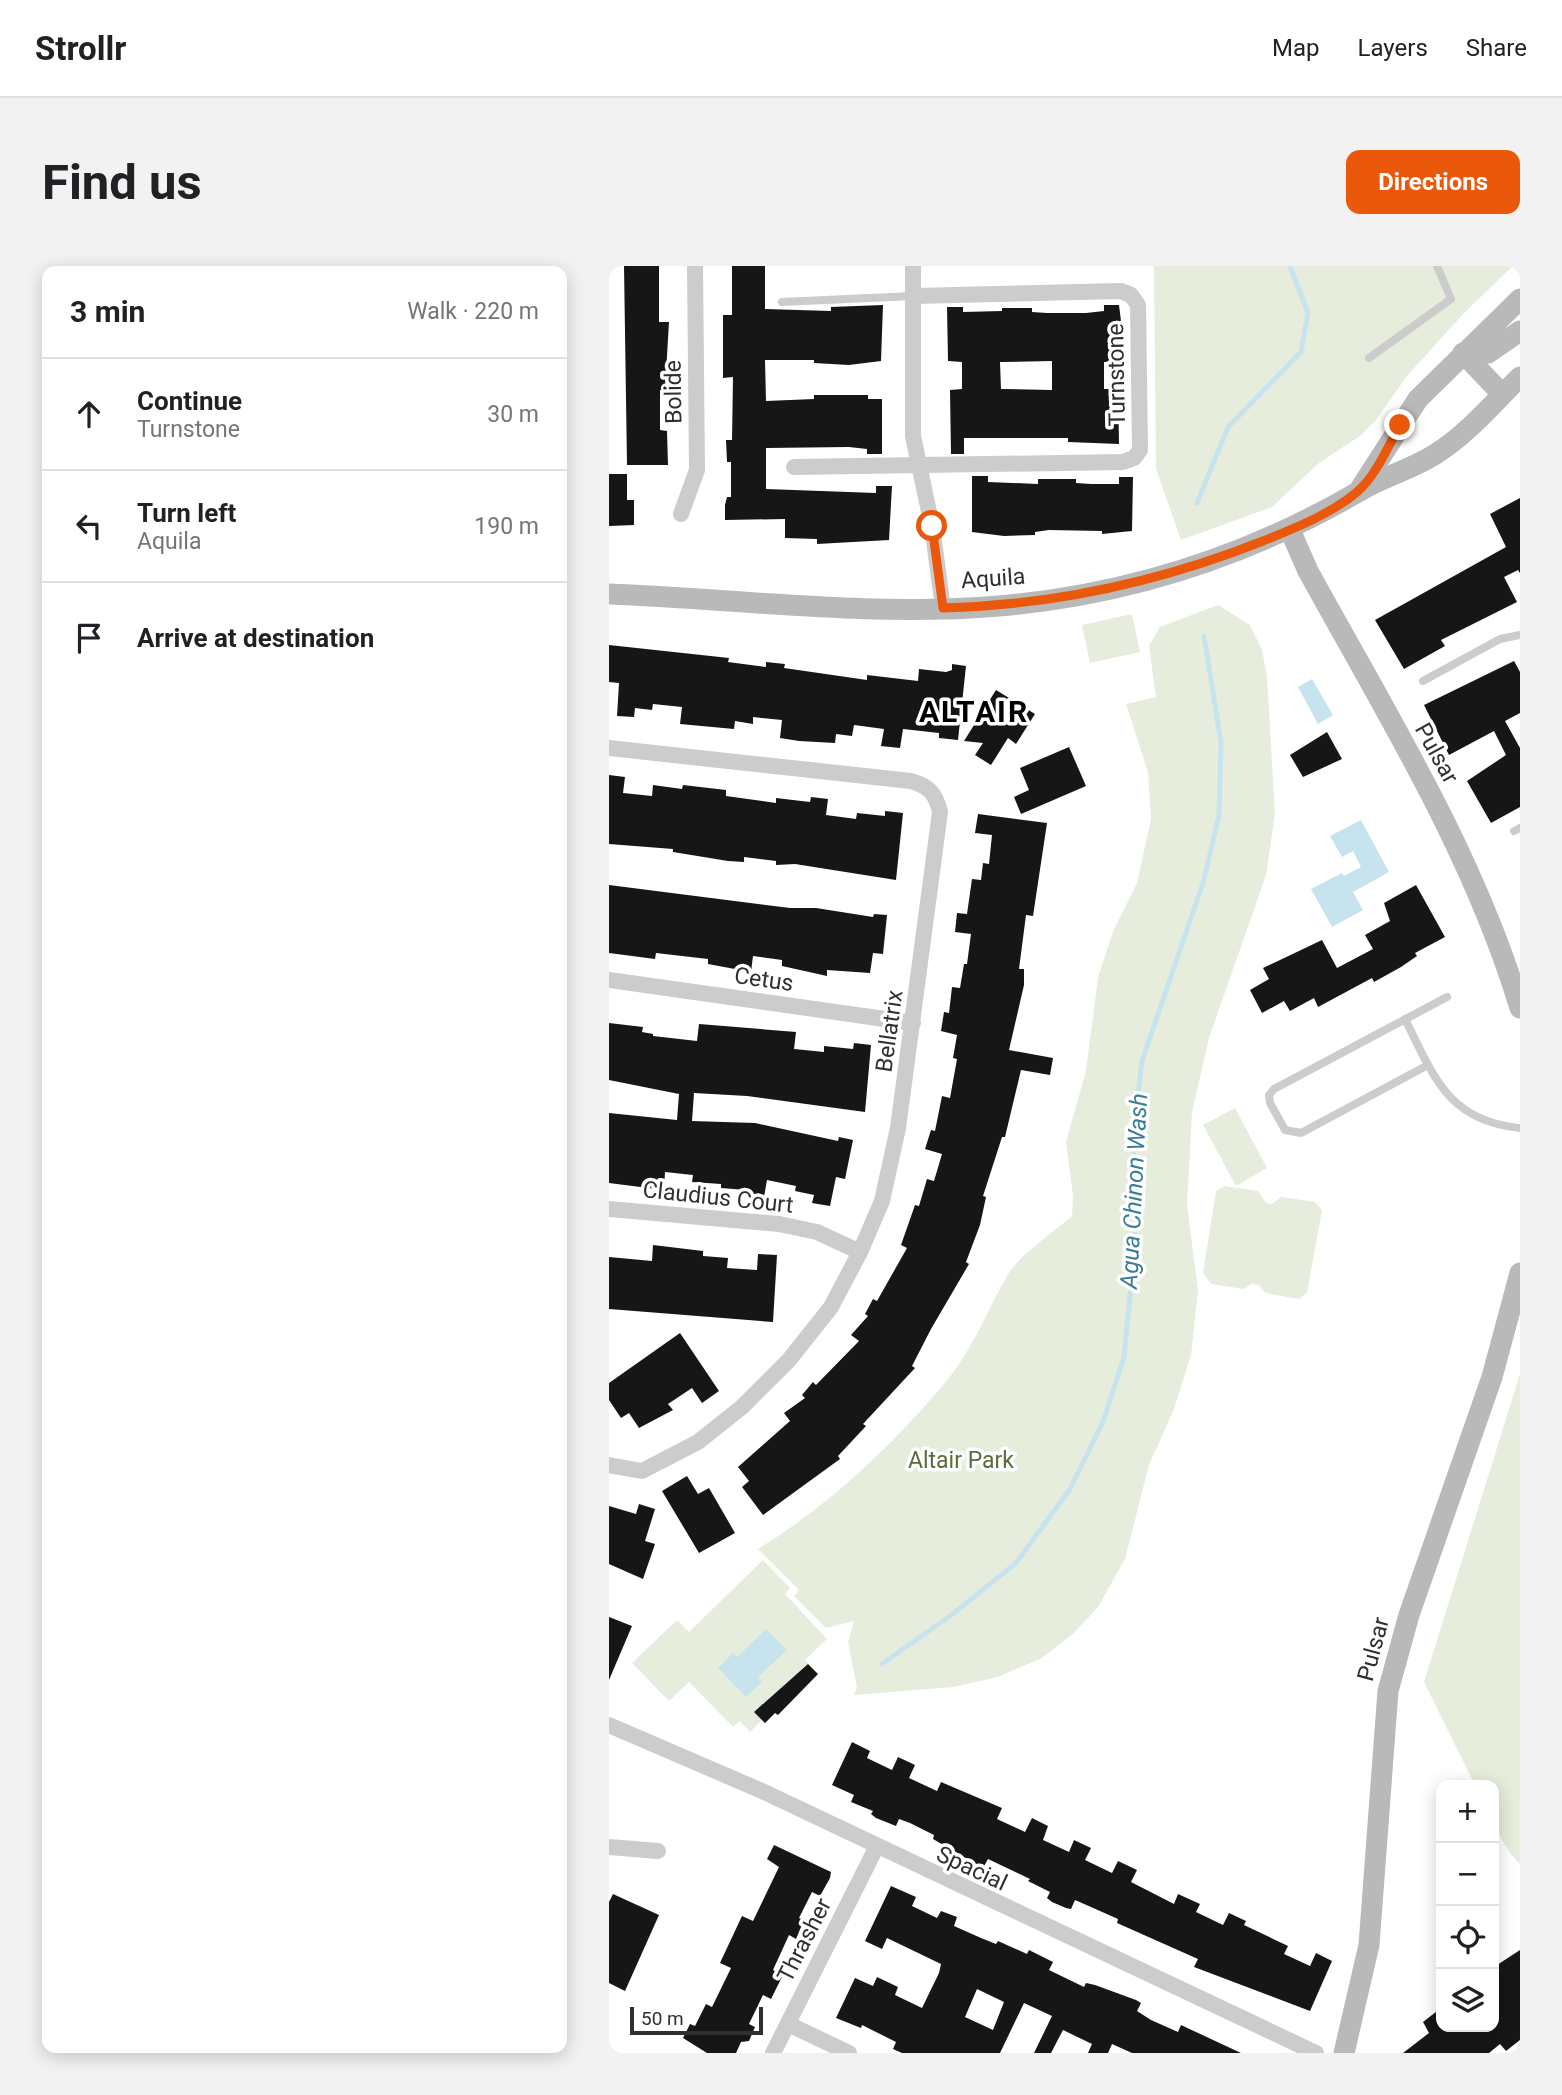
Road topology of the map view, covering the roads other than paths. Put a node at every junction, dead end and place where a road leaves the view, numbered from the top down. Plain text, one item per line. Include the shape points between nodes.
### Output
1 (695, 266) edge
2 (913, 266) edge
3 (1437, 266) edge
4 (913, 296) junction
5 (1520, 299) edge
6 (782, 302) dead end
7 (1520, 331) edge
8 (1497, 346) junction
9 (1463, 353) junction
10 (1369, 358) dead end
11 (1520, 377) edge
12 (1487, 378) junction
13 (1503, 394) junction
14 (919, 465) junction
15 (794, 467) dead end
16 (1359, 491) junction
17 (681, 514) dead end
18 (1290, 530) junction
19 (609, 594) edge
20 (943, 608) junction
21 (1520, 635) edge
22 (1423, 681) dead end
23 (609, 748) edge
24 (1515, 975) edge
25 (609, 980) edge
26 (1447, 997) dead end
27 (1520, 1008) edge
28 (1405, 1019) junction
29 (913, 1023) junction
30 (1428, 1065) junction
31 (1520, 1128) edge
32 (609, 1209) edge
33 (860, 1252) junction
34 (1520, 1273) edge
35 (609, 1465) edge
36 (609, 1725) edge
37 (609, 1847) edge
38 (876, 1848) junction
39 (658, 1851) dead end
40 (788, 2024) junction
41 (773, 2053) edge
42 (849, 2053) edge
43 (1316, 2053) edge
44 (1344, 2053) edge

1 - 17 street, Bolide via 697,470
2 - 4 street
3 - 10 lane via 1451,299
4 - 6 lane
4 - 14 street via 913,436
4 - 14 street, Turnstone via 1121,291 1131,295 1137,305 1140,450 1134,458 1123,462
5 - 9 street, Aquila
7 - 8 street
8 - 9 street
8 - 12 street via 1485,357
9 - 12 street
9 - 16 street, Aquila via 1418,399
11 - 13 street, Aquila
12 - 13 street
13 - 16 street, Aquila via 1434,455
14 - 15 street
14 - 20 street
16 - 18 street, Aquila
18 - 20 street, Aquila via 1226,556 1133,584 1053,600
18 - 24 street, Pulsar via 1457,844
19 - 20 street, Aquila
21 - 22 lane via 1500,639
23 - 29 street, Bellatrix via 926,785 937,798 940,812
24 - 27 street, Pulsar
25 - 29 street, Cetus
26 - 28 lane
28 - 30 lane
28 - 30 lane via 1274,1088 1270,1103 1285,1130 1301,1133
29 - 33 street, Bellatrix via 882,1200
30 - 31 lane via 1436,1082 1464,1111 1491,1125
32 - 33 street, Claudius Court via 779,1224 817,1232
33 - 35 street, Bellatrix via 831,1307 743,1407 698,1442 642,1471
34 - 44 street, Pulsar via 1492,1377 1409,1615 1388,1691 1369,1945
36 - 38 street, Spacial via 762,1791
37 - 39 street
38 - 40 street, Thrasher
38 - 43 street, Spacial
40 - 41 street, Thrasher
40 - 42 street

